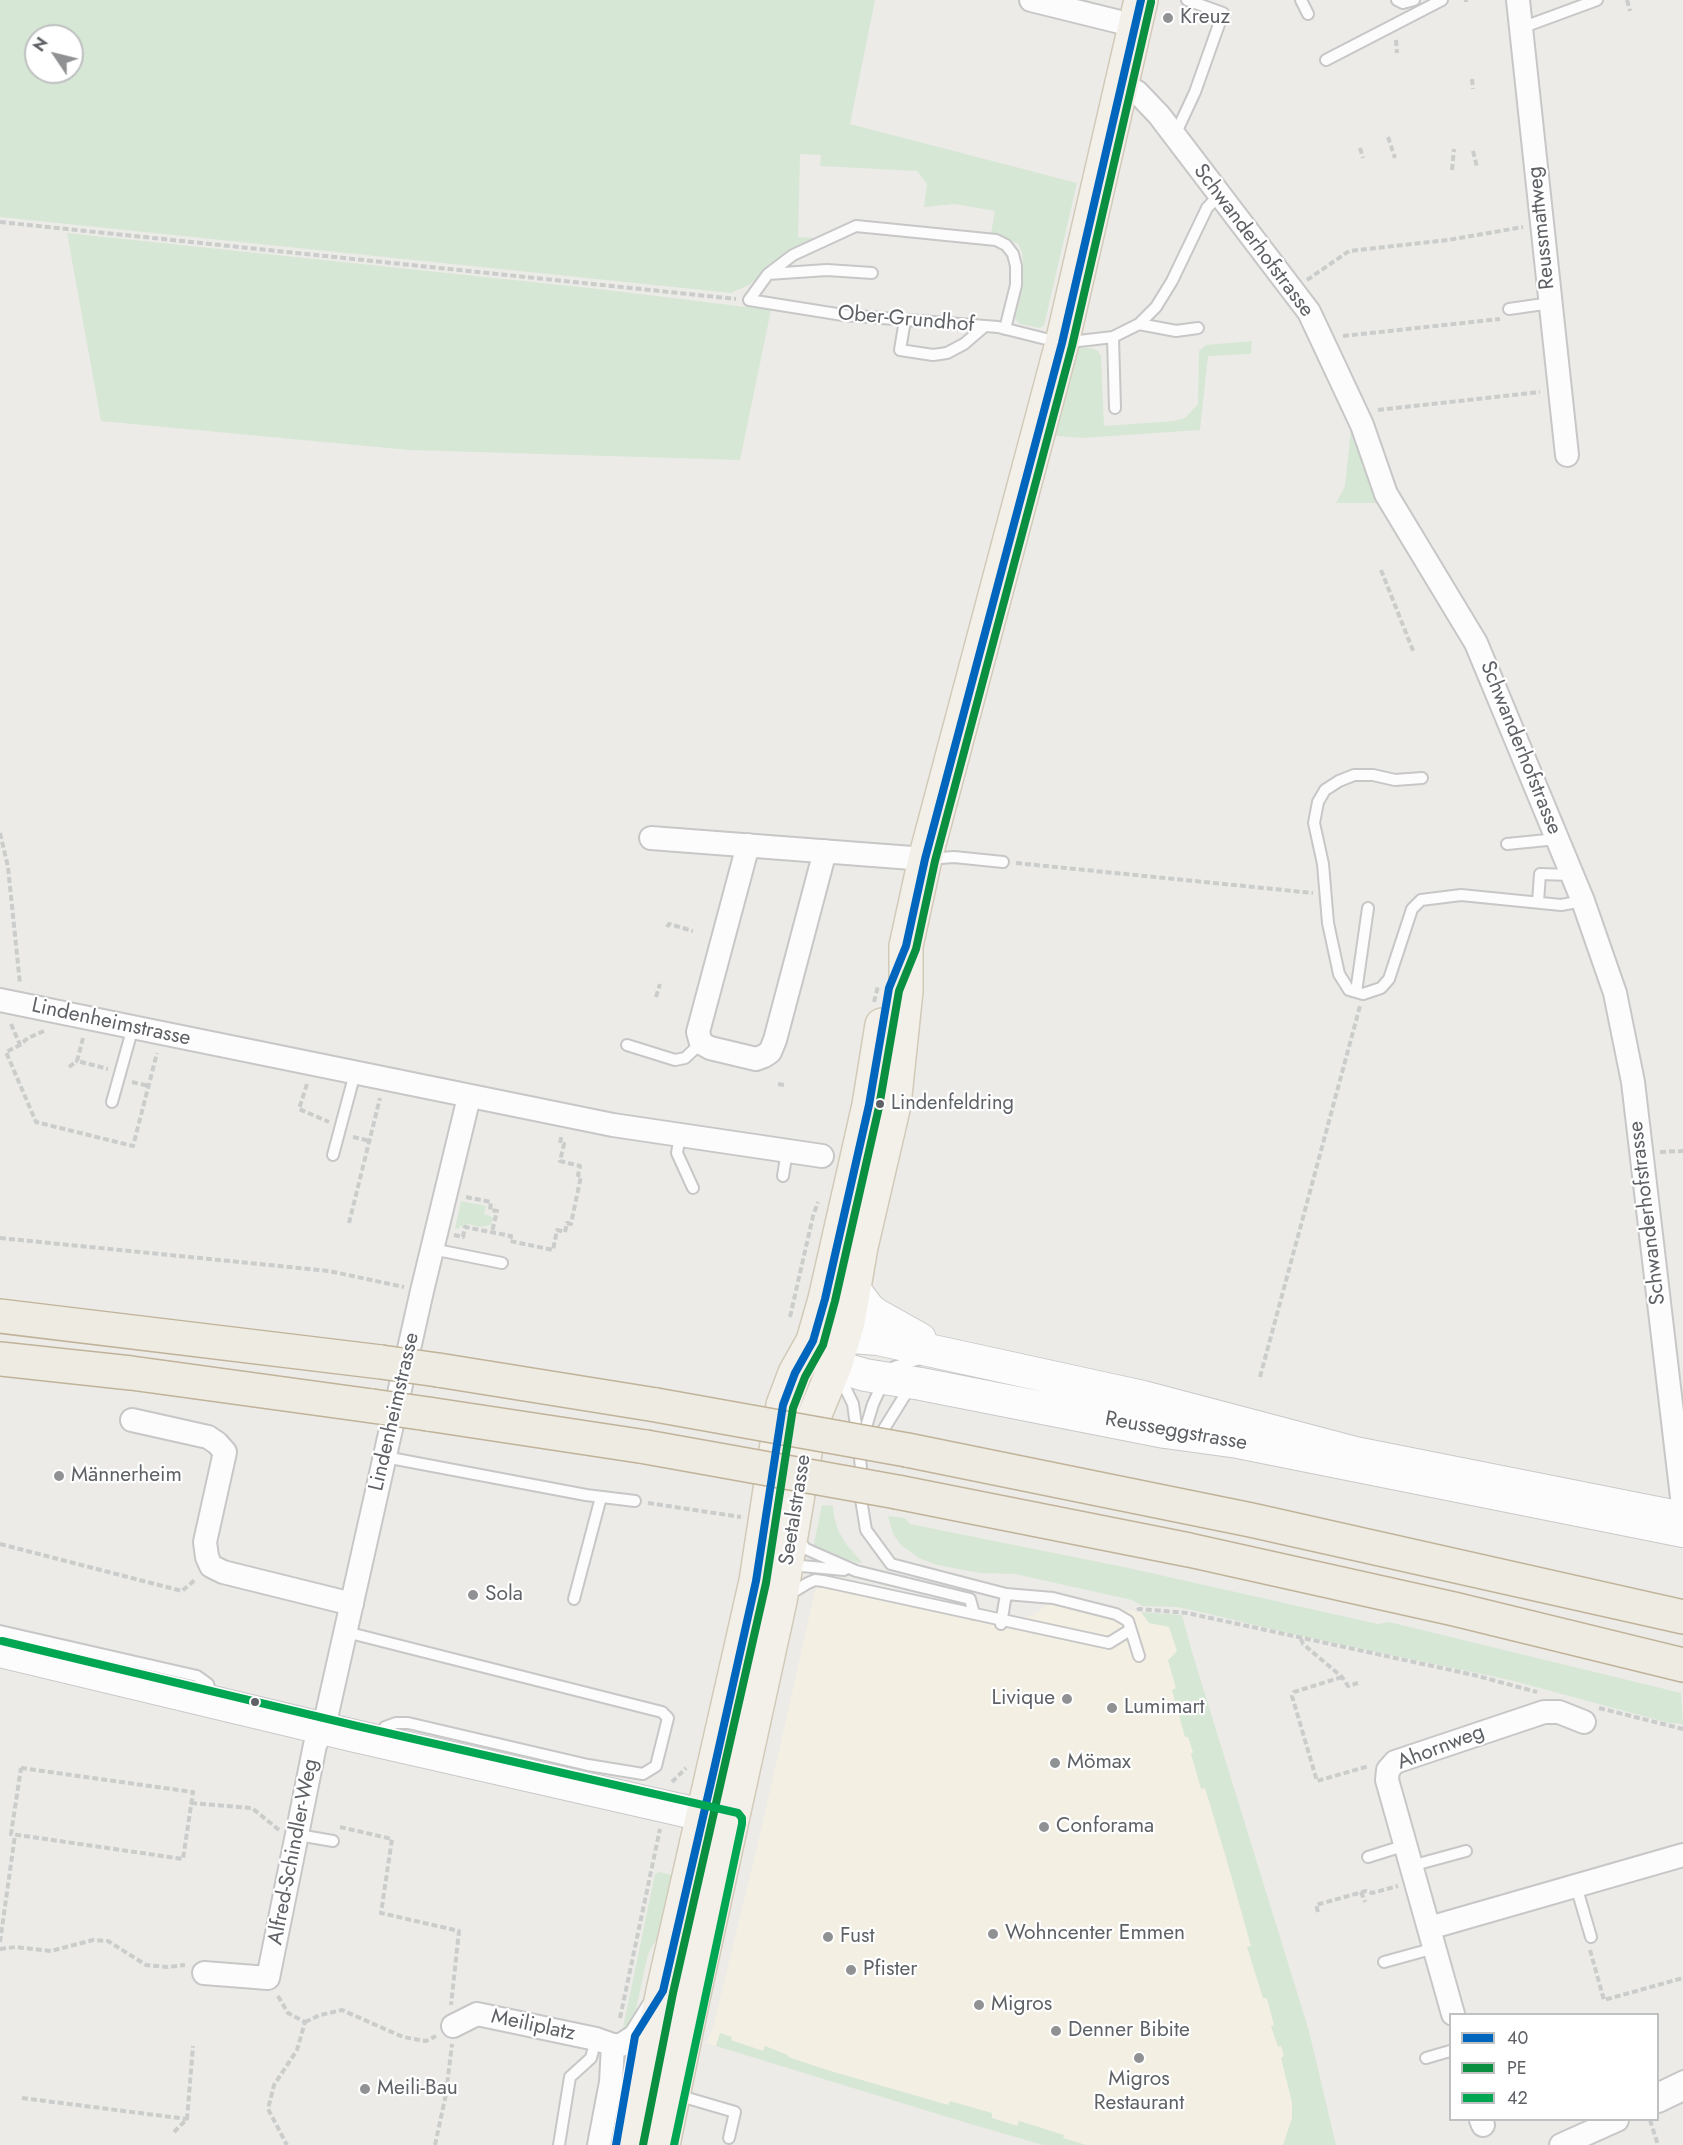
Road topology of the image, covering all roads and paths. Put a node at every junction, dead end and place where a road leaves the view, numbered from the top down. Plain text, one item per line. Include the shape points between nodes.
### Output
1 (1031, 0) edge
2 (1187, 0) edge
3 (1301, 0) edge
4 (1397, 0) edge
5 (1414, 0) edge
6 (1442, 0) edge
7 (1518, 0) edge
8 (1597, 0) edge
9 (1627, 0) edge
10 (1630, 10) dead end
11 (1138, 13) edge
12 (1308, 14) dead end
13 (1521, 28) junction
14 (1326, 60) dead end
15 (1472, 79) dead end
16 (1123, 85) junction
17 (1473, 89) dead end
18 (1174, 137) junction
19 (1388, 137) dead end
20 (1360, 148) dead end
21 (1454, 149) dead end
22 (1473, 151) dead end
23 (1363, 158) dead end
24 (1395, 158) dead end
25 (1477, 167) dead end
26 (1452, 170) dead end
27 (1219, 195) junction
28 (0, 222) edge
29 (1542, 224) junction
30 (872, 273) dead end
31 (768, 274) junction
32 (1292, 290) junction
33 (749, 300) junction
34 (1551, 303) junction
35 (1507, 314) joint
36 (905, 320) junction
37 (1139, 324) junction
38 (985, 326) junction
39 (1198, 328) dead end
40 (1005, 329) junction
41 (1113, 337) junction
42 (1322, 337) junction
43 (1062, 343) junction
44 (1560, 391) junction
45 (1115, 408) dead end
46 (1356, 412) junction
47 (1567, 455) dead end
48 (1381, 570) dead end
49 (1414, 653) dead end
50 (1422, 778) dead end
51 (0, 833) edge
52 (651, 838) dead end
53 (1557, 838) junction
54 (1507, 844) dead end
55 (748, 845) junction
56 (825, 851) junction
57 (925, 859) junction
58 (1003, 862) joint
59 (1572, 875) junction
60 (1325, 895) junction
61 (1582, 901) junction
62 (1538, 902) junction
63 (1368, 908) dead end
64 (667, 927) dead end
65 (693, 932) dead end
66 (906, 946) junction
67 (660, 984) dead end
68 (1360, 993) junction
69 (656, 998) dead end
70 (0, 1000) edge
71 (23, 1005) junction
72 (59, 1012) junction
73 (88, 1018) junction
74 (133, 1028) junction
75 (162, 1034) junction
76 (701, 1043) junction
77 (627, 1045) dead end
78 (77, 1061) junction
79 (312, 1065) junction
80 (69, 1067) dead end
81 (120, 1072) junction
82 (355, 1073) junction
83 (385, 1080) junction
84 (778, 1084) dead end
85 (784, 1085) dead end
86 (468, 1097) junction
87 (112, 1101) dead end
88 (341, 1127) junction
89 (563, 1128) dead end
90 (680, 1135) junction
91 (787, 1151) junction
92 (333, 1155) dead end
93 (822, 1156) dead end
94 (783, 1176) dead end
95 (693, 1188) dead end
96 (459, 1196) dead end
97 (349, 1223) dead end
98 (492, 1232) junction
99 (451, 1235) dead end
100 (0, 1238) edge
101 (432, 1249) junction
102 (502, 1263) dead end
103 (854, 1288) junction
104 (422, 1291) junction
105 (0, 1316) edge
106 (830, 1348) junction
107 (946, 1354) junction
108 (0, 1359) edge
109 (1260, 1377) dead end
110 (885, 1378) junction
111 (921, 1384) junction
112 (132, 1420) dead end
113 (860, 1447) junction
114 (385, 1457) junction
115 (861, 1469) junction
116 (601, 1497) junction
117 (635, 1501) joint
118 (747, 1518) dead end
119 (1674, 1519) edge
120 (791, 1530) junction
121 (0, 1544) edge
122 (212, 1566) junction
123 (787, 1568) junction
124 (856, 1571) junction
125 (768, 1591) junction
126 (1006, 1594) junction
127 (574, 1599) dead end
128 (352, 1604) junction
129 (974, 1614) junction
130 (1679, 1616) edge
131 (1002, 1622) junction
132 (1129, 1625) junction
133 (0, 1631) edge
134 (346, 1632) junction
135 (1300, 1638) junction
136 (0, 1651) edge
137 (1138, 1656) dead end
138 (1682, 1664) edge
139 (1342, 1677) junction
140 (1358, 1683) dead end
141 (1542, 1693) dead end
142 (215, 1701) junction
143 (1590, 1714) joint
144 (324, 1727) junction
145 (1683, 1729) edge
146 (382, 1742) junction
147 (1372, 1765) dead end
148 (602, 1767) junction
149 (617, 1796) junction
150 (191, 1803) junction
151 (665, 1808) junction
152 (717, 1819) junction
153 (300, 1827) junction
154 (15, 1835) junction
155 (333, 1841) dead end
156 (1466, 1851) dead end
157 (1683, 1855) edge
158 (1368, 1857) dead end
159 (1411, 1864) junction
160 (1576, 1886) junction
161 (1361, 1892) junction
162 (1365, 1902) dead end
163 (1318, 1912) dead end
164 (1432, 1938) junction
165 (1591, 1938) joint
166 (0, 1942) edge
167 (0, 1949) edge
168 (1384, 1962) dead end
169 (204, 1973) joint
170 (268, 1978) junction
171 (1683, 1978) edge
172 (663, 1991) junction
173 (1453, 2013) edge
174 (305, 2022) junction
175 (453, 2026) junction
176 (635, 2036) junction
177 (605, 2042) junction
178 (193, 2046) dead end
179 (1449, 2051) edge
180 (1426, 2058) dead end
181 (1683, 2076) edge
182 (1659, 2088) edge
183 (1683, 2089) edge
184 (675, 2094) junction
185 (22, 2098) dead end
186 (1659, 2101) edge
187 (187, 2119) junction
188 (1615, 2121) edge
189 (1650, 2121) edge
190 (174, 2132) dead end
191 (729, 2138) dead end
192 (287, 2145) edge
193 (435, 2145) edge
194 (559, 2145) edge
195 (599, 2145) edge
196 (616, 2145) edge
197 (632, 2145) edge
198 (663, 2145) edge
199 (1561, 2145) edge
200 (1658, 2145) edge

1 - 11 street
2 - 18 lane via 1222,12 1195,92
3 - 12 lane
4 - 5 lane
6 - 14 lane
7 - 13 street, Reussmattweg
8 - 13 lane
9 - 10 path
11 - 16 main road, Seetalstrasse
13 - 29 street, Reussmattweg
15 - 17 path
16 - 18 street, Schwanderhofstrasse via 1148,103
16 - 43 main road, Seetalstrasse
18 - 27 street, Schwanderhofstrasse
19 - 24 path
20 - 23 path
21 - 26 path
22 - 25 path
27 - 32 street, Schwanderhofstrasse
27 - 37 lane via 1207,208 1156,307
28 - 33 path
29 - 32 path via 1349,251
29 - 34 street, Reussmattweg
30 - 31 lane via 827,270
31 - 33 lane
31 - 40 lane via 793,255 856,226 996,240 1013,254 1016,266 1016,285
32 - 42 street, Schwanderhofstrasse
33 - 36 lane, Ober-Grundhof
34 - 35 lane
34 - 44 street, Reussmattweg
35 - 42 path via 1364,335
36 - 38 lane, Ober-Grundhof
36 - 38 lane via 900,350 933,355 964,344
37 - 39 lane via 1176,331
37 - 41 lane
38 - 40 lane, Ober-Grundhof
40 - 43 lane, Ober-Grundhof
41 - 43 lane
41 - 45 lane
42 - 46 street, Schwanderhofstrasse
43 - 57 main road, Seetalstrasse
44 - 46 path
44 - 47 street, Reussmattweg
46 - 53 street, Schwanderhofstrasse via 1386,494 1476,643
48 - 49 path
50 - 60 lane via 1395,780 1354,775 1325,790 1314,823
51 - 71 path via 8,867
52 - 55 street
53 - 54 lane
53 - 59 street, Schwanderhofstrasse
55 - 56 street
55 - 76 street via 698,1032
56 - 57 street
56 - 76 street via 770,1052 756,1059
57 - 58 lane via 954,857
57 - 66 main road, Seetalstrasse
58 - 60 path
59 - 61 street, Schwanderhofstrasse
59 - 62 lane via 1540,874
60 - 68 lane via 1339,974 1349,990
61 - 62 lane via 1561,905
61 - 119 street, Schwanderhofstrasse via 1615,993 1633,1082
62 - 68 lane via 1461,895 1421,900 1412,909 1389,979 1381,988
63 - 68 lane
64 - 65 path via 669,924
66 - 103 main road, Seetalstrasse via 906,991 894,1105
66 - 106 main road, Seetalstrasse via 886,998 870,1106 825,1299
67 - 69 path
68 - 109 path
70 - 71 street, Lindenheimstrasse
71 - 72 street, Lindenheimstrasse
72 - 73 street, Lindenheimstrasse
72 - 75 path via 56,1026 6,1052 36,1122 133,1146
73 - 74 street, Lindenheimstrasse
73 - 78 path
74 - 75 street, Lindenheimstrasse
74 - 81 lane
75 - 79 street, Lindenheimstrasse
76 - 77 lane via 685,1058 675,1060
78 - 80 path
78 - 81 path
79 - 82 street, Lindenheimstrasse
79 - 88 path via 299,1109
81 - 87 lane
82 - 83 street, Lindenheimstrasse
82 - 88 lane
83 - 86 street, Lindenheimstrasse
83 - 97 path
84 - 85 path
86 - 90 street, Lindenheimstrasse
86 - 101 street, Lindenheimstrasse
88 - 92 lane
89 - 98 path via 560,1161 580,1166 581,1176 571,1224 567,1223 565,1232 557,1230 553,1250 510,1241 512,1236
90 - 91 street, Lindenheimstrasse
90 - 95 lane via 677,1153
91 - 93 street, Lindenheimstrasse
91 - 94 lane
96 - 98 path via 491,1202 490,1210 497,1211
98 - 99 path via 465,1227 463,1237
100 - 104 path via 329,1271
101 - 102 lane
101 - 104 street, Lindenheimstrasse
103 - 106 main road, Seetalstrasse via 851,1309
103 - 107 main road, Reusseggstrasse via 877,1315
104 - 114 street, Lindenheimstrasse
105 - 130 highway, bridge via 381,1362 656,1405 907,1450 1240,1518
106 - 107 main road, Reusseggstrasse via 878,1339
106 - 110 main road, Reusseggstrasse via 865,1375
106 - 113 lane via 853,1404
106 - 120 main road, Seetalstrasse
106 - 125 main road, Seetalstrasse via 795,1373 783,1405
107 - 110 lane via 894,1367
107 - 119 main road, Reusseggstrasse via 1143,1397 1355,1453
108 - 138 highway, bridge via 428,1414 897,1492 1189,1550
110 - 111 main road, Reusseggstrasse
110 - 113 lane
111 - 115 lane via 905,1395
111 - 119 main road, Reusseggstrasse via 1165,1432
112 - 122 street via 208,1437 225,1452 205,1542
113 - 115 lane
114 - 116 lane
114 - 128 street, Lindenheimstrasse
115 - 126 lane via 859,1487 866,1530 891,1564
116 - 117 lane
116 - 127 lane
117 - 118 path
120 - 123 main road, Seetalstrasse
120 - 124 lane via 806,1549
121 - 122 path via 182,1591
122 - 128 street
123 - 124 lane
123 - 125 main road, Seetalstrasse
124 - 129 lane via 970,1599
125 - 129 lane via 823,1581
125 - 152 main road, Seetalstrasse
126 - 131 lane
126 - 132 lane via 1053,1598 1116,1614
128 - 134 street, Lindenheimstrasse
129 - 131 lane
131 - 132 lane via 1109,1643
132 - 135 path via 1139,1609 1186,1612
132 - 137 lane
133 - 142 lane via 197,1677 208,1684
134 - 144 street, Lindenheimstrasse
134 - 148 lane via 662,1712 668,1718 656,1766 643,1774
135 - 139 path
135 - 141 path
136 - 142 main road
139 - 140 path via 1348,1686
139 - 147 path via 1294,1692 1292,1696 1317,1781
142 - 144 main road
143 - 145 path
143 - 159 street, Ahornweg via 1544,1712 1395,1762 1388,1770 1387,1780
144 - 146 main road
144 - 153 street, Alfred-Schindler-Weg via 315,1745
146 - 148 lane via 385,1727 408,1723
146 - 149 main road
148 - 149 lane
149 - 151 main road
150 - 153 path via 252,1808 280,1831
150 - 154 path via 183,1859
150 - 154 path via 193,1792 21,1768 11,1834
151 - 152 main road
151 - 177 path
152 - 172 main road, Seetalstrasse
152 - 184 main road, Seetalstrasse via 692,2003
153 - 155 lane
153 - 170 street, Alfred-Schindler-Weg
153 - 175 path via 392,1839 381,1913 459,1931 451,2004
154 - 166 path
156 - 159 lane
157 - 160 street
158 - 159 lane
159 - 161 path via 1372,1893
159 - 164 street, Ahornweg
160 - 164 street
160 - 165 lane
161 - 162 path
161 - 163 path via 1316,1905
164 - 168 lane
164 - 173 street, Ahornweg
165 - 171 path via 1590,1955 1604,2000
167 - 169 path via 51,1951 93,1940 108,1941 146,1965 187,1964
169 - 170 street
170 - 174 path via 288,2013
172 - 176 street
172 - 197 main road, Seetalstrasse
174 - 175 path via 342,2010 403,2037 426,2042
174 - 192 path via 297,2050 274,2085 267,2109
175 - 177 street, Meiliplatz via 477,2014
175 - 193 path via 446,2094
176 - 177 street via 621,2045
176 - 196 lane
177 - 194 lane via 570,2077
177 - 195 street via 611,2082
178 - 187 path
179 - 180 lane
181 - 182 lane
183 - 186 street
184 - 191 lane via 735,2112
184 - 198 main road, Seetalstrasse
185 - 187 path
187 - 190 path
188 - 199 street
189 - 200 path

